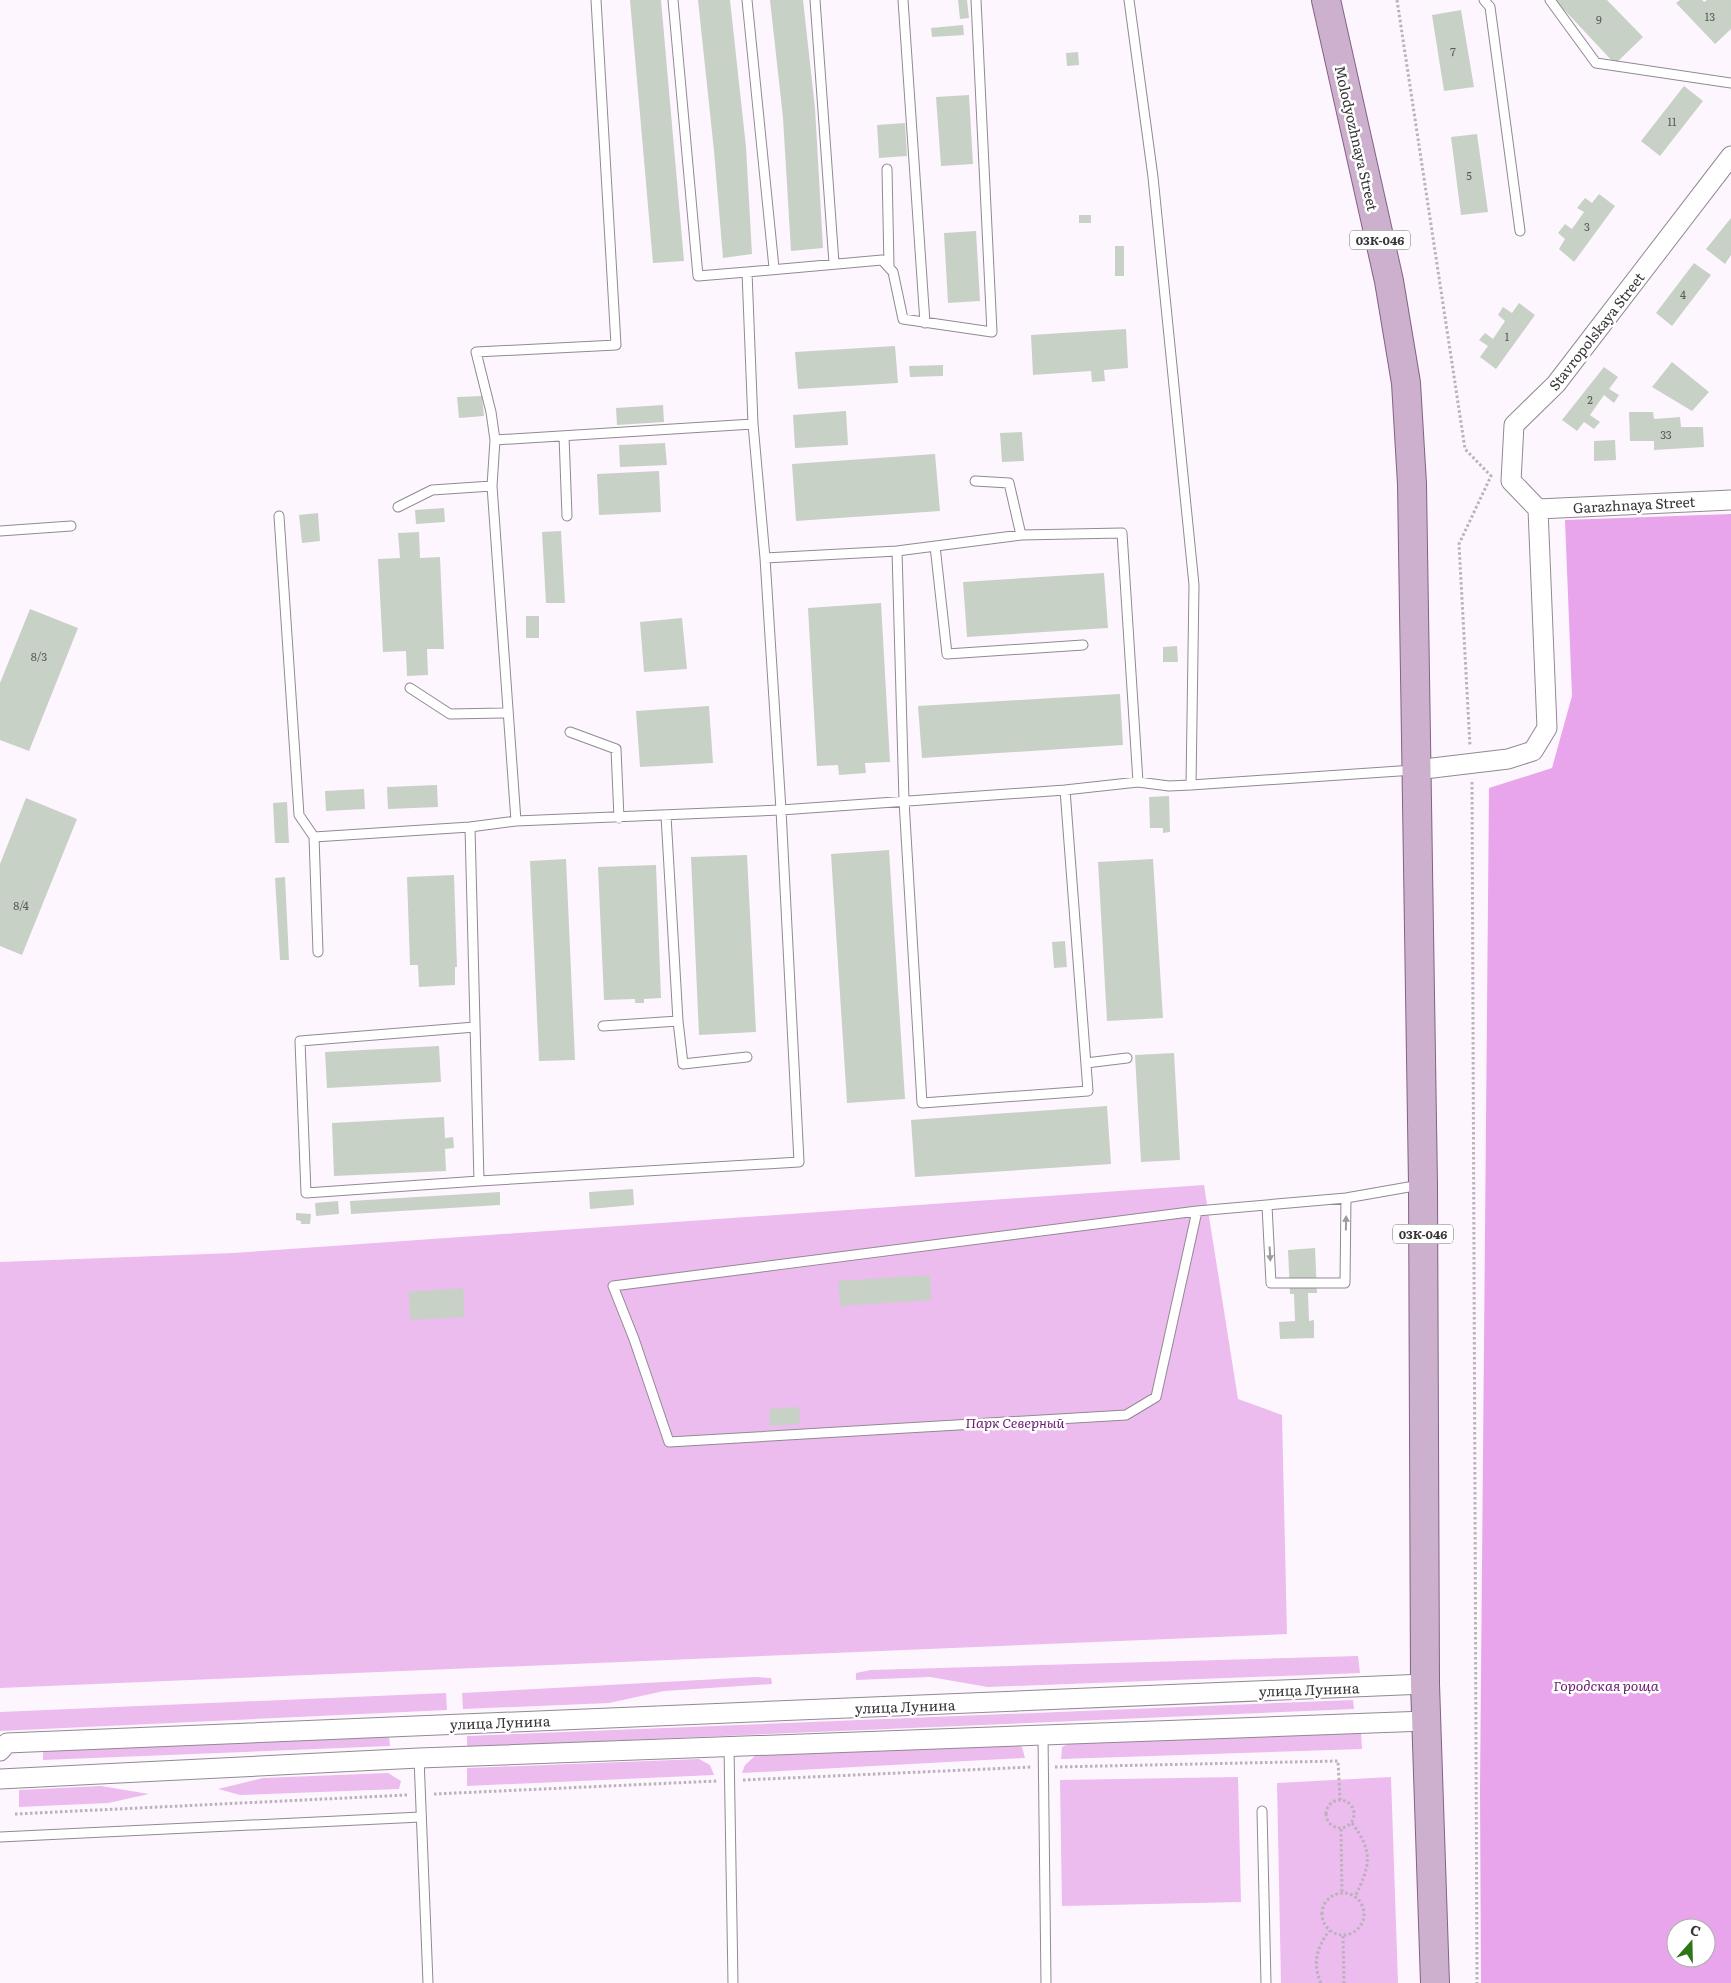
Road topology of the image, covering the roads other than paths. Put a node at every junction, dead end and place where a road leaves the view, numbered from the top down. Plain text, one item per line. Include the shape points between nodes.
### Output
1 (596, 0) edge
2 (673, 0) edge
3 (747, 0) edge
4 (815, 0) edge
5 (903, 0) edge
6 (976, 0) edge
7 (1129, 0) edge
8 (1326, 0) edge
9 (1484, 0) edge
10 (1550, 0) edge
11 (1731, 83) edge
12 (1731, 156) edge
13 (887, 169) dead end
14 (1520, 231) dead end
15 (834, 263) junction
16 (889, 266) junction
17 (774, 268) junction
18 (747, 272) junction
19 (925, 323) junction
20 (753, 424) junction
21 (564, 436) junction
22 (495, 440) junction
23 (975, 481) dead end
24 (492, 486) junction
25 (1731, 500) edge
26 (398, 507) dead end
27 (1538, 509) junction
28 (280, 516) dead end
29 (567, 516) dead end
30 (70, 526) dead end
31 (0, 531) edge
32 (1021, 535) junction
33 (935, 546) junction
34 (897, 551) junction
35 (765, 558) junction
36 (1083, 645) dead end
37 (410, 688) dead end
38 (503, 713) dead end
39 (570, 732) dead end
40 (1416, 770) junction
41 (1138, 782) junction
42 (1191, 785) junction
43 (1065, 790) junction
44 (904, 801) junction
45 (782, 810) junction
46 (666, 816) junction
47 (619, 818) junction
48 (516, 822) junction
49 (470, 827) junction
50 (314, 837) junction
51 (318, 952) dead end
52 (678, 1022) junction
53 (603, 1026) dead end
54 (475, 1027) junction
55 (747, 1058) dead end
56 (1127, 1058) dead end
57 (1086, 1063) junction
58 (479, 1182) junction
59 (1423, 1185) junction
60 (1346, 1198) junction
61 (1267, 1206) junction
62 (1197, 1211) junction
63 (1425, 1684) junction
64 (1426, 1721) junction
65 (418, 1726) junction
66 (1043, 1735) junction
67 (728, 1747) junction
68 (0, 1751) edge
69 (419, 1758) junction
70 (0, 1779) edge
71 (1262, 1811) dead end
72 (421, 1817) junction
73 (0, 1837) edge
74 (428, 1983) edge
75 (733, 1983) edge
76 (1046, 1983) edge
77 (1266, 1983) edge
78 (1435, 1983) edge

1 - 22 lane via 616,344 476,352
2 - 18 lane via 698,276
3 - 17 lane
4 - 15 lane
5 - 19 lane
6 - 19 lane via 992,332
7 - 42 lane via 1153,177 1194,585
8 - 40 main road, Molodyozhnaya Street / 03К-046 via 1389,281 1406,383 1412,484
9 - 14 lane via 1490,7
10 - 11 lane via 1596,63
12 - 27 street, Stavropolskaya Street via 1556,384 1514,424 1511,481
13 - 16 lane
15 - 16 lane via 882,260
15 - 17 lane
16 - 19 lane via 903,319
17 - 18 lane
18 - 20 lane
20 - 21 lane
20 - 35 lane
21 - 22 lane
21 - 29 lane
22 - 24 lane
23 - 32 lane via 1009,483
24 - 26 lane via 432,490
24 - 48 lane
25 - 27 street, Garazhnaya Street
27 - 40 street via 1547,728 1533,751 1508,759
28 - 50 lane via 298,815
30 - 31 lane
32 - 33 lane
32 - 41 lane via 1122,533
33 - 34 lane
33 - 36 lane via 947,654
34 - 35 lane
34 - 44 lane
35 - 45 lane
37 - 38 lane via 450,714
39 - 47 lane via 616,748
40 - 42 lane
40 - 59 main road, 03К-046
41 - 42 lane
41 - 43 lane
43 - 44 lane
43 - 57 lane
44 - 45 lane
44 - 57 lane via 922,1103 1088,1091
45 - 46 lane
45 - 58 lane via 799,1162
46 - 47 lane
46 - 52 lane
47 - 48 lane
48 - 49 lane
49 - 50 lane
49 - 54 lane
50 - 51 lane
52 - 53 lane
52 - 55 lane via 683,1064
54 - 58 lane
54 - 58 lane via 300,1041 306,1192
56 - 57 lane
59 - 60 lane
59 - 63 main road, 03К-046
60 - 61 lane
61 -> 60 lane via 1271,1283 1345,1283
61 - 62 lane
62 - 62 lane via 1156,1397 1126,1415 669,1442 613,1286
63 - 64 main road, 03К-046
63 - 65 street, улица Лунина
64 - 66 street
64 - 78 main road, 03К-046
65 - 68 street, улица Лунина via 8,1743
65 - 69 street
66 - 67 street
66 - 76 lane
67 - 69 street
67 - 75 lane
69 - 70 street
69 - 72 lane
71 - 77 lane
72 - 73 lane
72 - 74 lane

